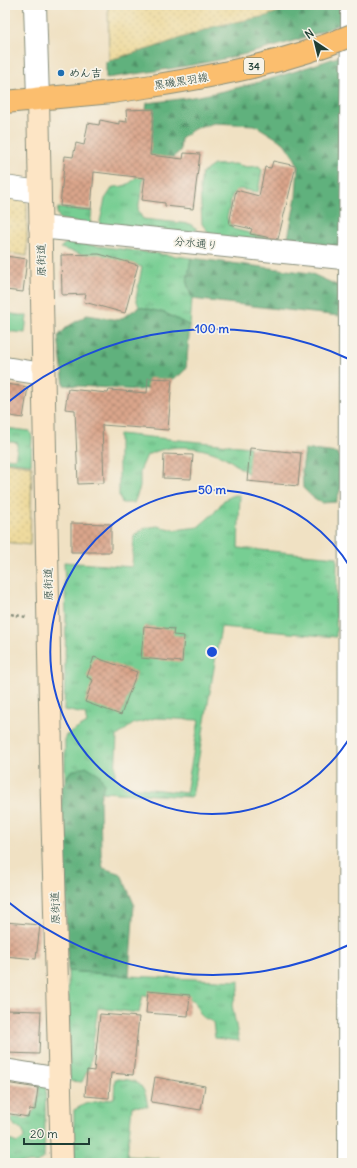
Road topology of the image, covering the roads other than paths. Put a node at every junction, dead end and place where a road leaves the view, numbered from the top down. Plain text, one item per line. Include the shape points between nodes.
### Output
1 (35, 5) edge
2 (352, 11) edge
3 (352, 35) edge
4 (38, 98) junction
5 (5, 102) edge
6 (5, 187) edge
7 (39, 192) junction
8 (40, 227) junction
9 (351, 259) edge
10 (5, 368) edge
11 (43, 374) junction
12 (5, 1070) edge
13 (60, 1079) junction
14 (62, 1163) edge
15 (349, 1163) edge

1 - 4 street, 原街道
2 - 9 street
3 - 4 main road, 黒磯黒羽線 / 34, bridge via 266,64 212,76 112,92
4 - 5 main road, 黒磯黒羽線 / 34
4 - 7 street, 原街道
6 - 7 street
7 - 8 street, 原街道
8 - 9 street, 分水通り
8 - 11 street, 原街道
9 - 15 street
10 - 11 street
11 - 13 street, 原街道
12 - 13 street
13 - 14 street, 原街道

